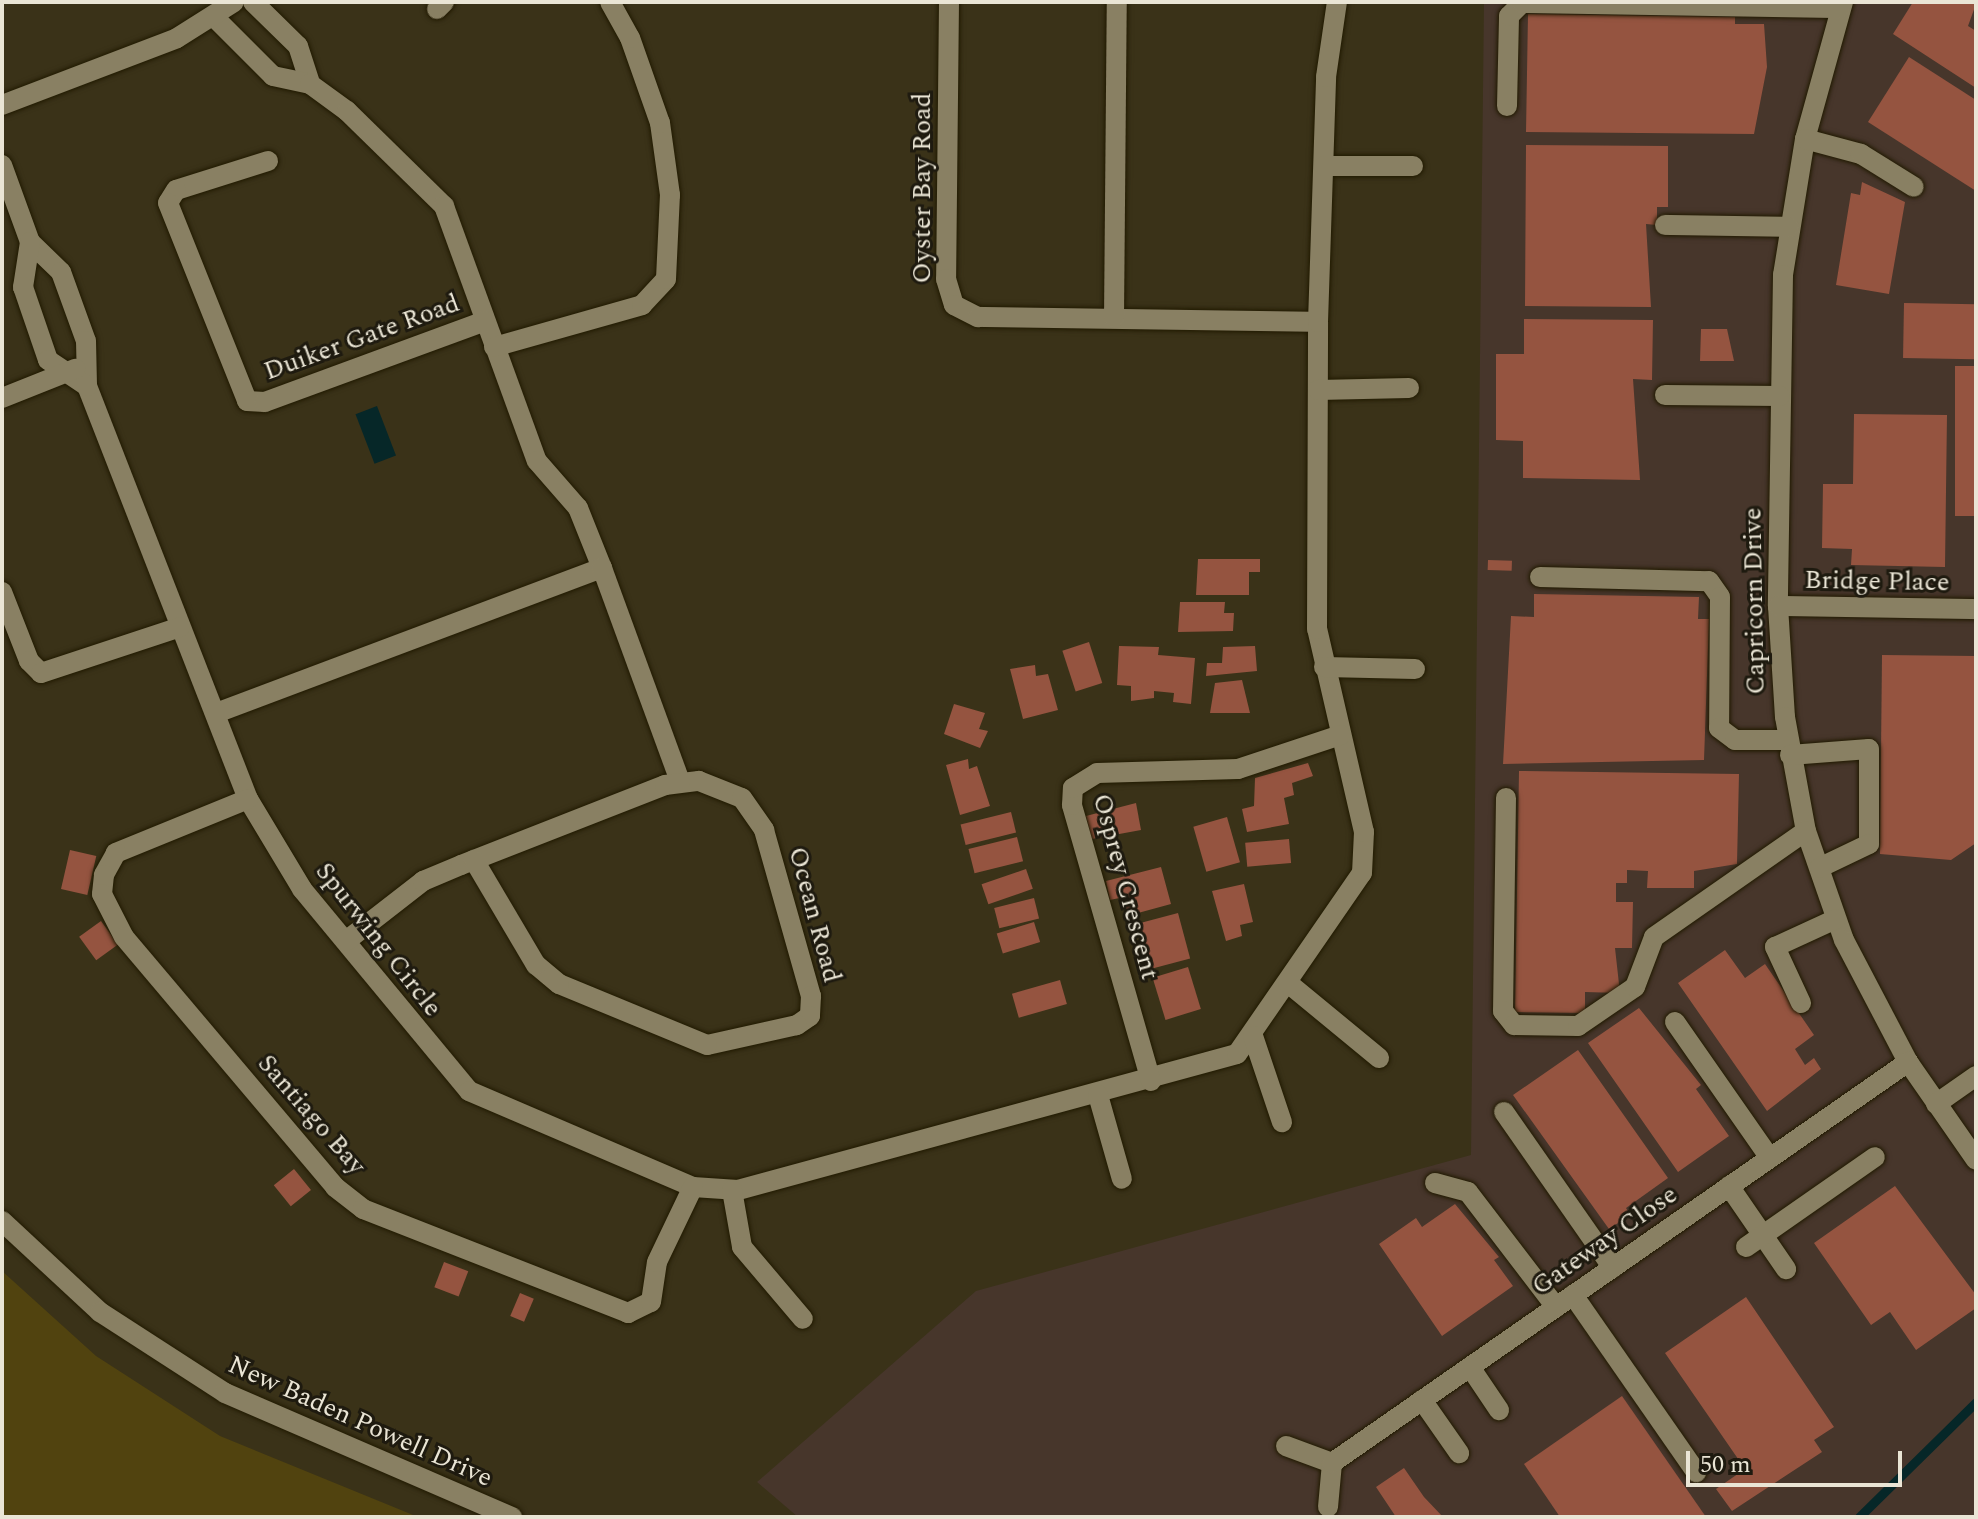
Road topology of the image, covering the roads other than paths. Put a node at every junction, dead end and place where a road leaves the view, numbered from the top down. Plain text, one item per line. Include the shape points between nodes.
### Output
1 (234, 2) edge
2 (253, 2) edge
3 (610, 2) edge
4 (949, 2) edge
5 (1117, 2) edge
6 (1337, 2) edge
7 (1842, 5) edge
8 (215, 18) junction
9 (310, 84) junction
10 (2, 105) edge
11 (1507, 106) dead end
12 (1805, 139) junction
13 (268, 161) dead end
14 (2, 165) edge
15 (1324, 166) junction
16 (1413, 166) dead end
17 (1914, 187) dead end
18 (1665, 225) dead end
19 (1789, 227) junction
20 (30, 242) junction
21 (1114, 318) junction
22 (485, 321) junction
23 (1318, 322) junction
24 (494, 347) junction
25 (86, 364) junction
26 (66, 372) junction
27 (87, 386) junction
28 (1409, 388) dead end
29 (1318, 390) junction
30 (1665, 395) dead end
31 (1780, 396) junction
32 (2, 398) edge
33 (602, 568) junction
34 (1540, 577) dead end
35 (2, 592) edge
36 (1778, 606) junction
37 (1976, 609) edge
38 (180, 627) junction
39 (1324, 667) junction
40 (1415, 669) dead end
41 (217, 713) junction
42 (1340, 735) junction
43 (1789, 748) junction
44 (680, 781) junction
45 (1506, 798) dead end
46 (248, 799) junction
47 (1806, 831) junction
48 (474, 860) junction
49 (1819, 868) junction
50 (1836, 919) junction
51 (346, 941) junction
52 (1288, 983) junction
53 (1801, 1003) dead end
54 (1675, 1022) dead end
55 (1253, 1036) junction
56 (1379, 1058) dead end
57 (1908, 1062) junction
58 (1976, 1076) edge
59 (1151, 1081) junction
60 (1098, 1095) junction
61 (1936, 1104) junction
62 (1504, 1112) dead end
63 (1282, 1122) dead end
64 (1875, 1157) dead end
65 (1770, 1158) junction
66 (1976, 1160) edge
67 (1122, 1179) dead end
68 (1435, 1183) dead end
69 (1729, 1186) junction
70 (693, 1187) junction
71 (732, 1190) junction
72 (2, 1221) edge
73 (1754, 1241) junction
74 (1613, 1268) junction
75 (1786, 1269) dead end
76 (1565, 1301) junction
77 (803, 1319) dead end
78 (1470, 1367) junction
79 (1422, 1400) junction
80 (1499, 1410) dead end
81 (1286, 1446) dead end
82 (1459, 1453) dead end
83 (1332, 1463) junction
84 (1696, 1472) dead end
85 (1328, 1507) dead end
86 (512, 1517) edge

1 - 8 street
2 - 9 street via 298,46
3 - 24 street via 630,38 660,123 670,195 666,279 642,305
4 - 21 street, Oyster Bay Road via 947,293 963,312 978,317
5 - 21 street
6 - 15 street
7 - 11 street via 1522,3 1509,16
7 - 12 street, Capricorn Drive
8 - 9 street, Duiker Gate Road via 273,76
8 - 10 street
9 - 22 street, Duiker Gate Road via 358,121 444,206
12 - 17 street via 1861,154
12 - 19 street, Capricorn Drive
13 - 22 street, Duiker Gate Road via 176,190 168,203 247,401 265,402
14 - 20 street, Spurwing Circle
15 - 16 street
15 - 23 street
18 - 19 street
19 - 31 street, Capricorn Drive
20 - 25 street, Spurwing Circle via 61,272 86,341
20 - 26 street, Spurwing Circle via 23,287 48,360
21 - 23 street, Oyster Bay Road
22 - 24 street, Duiker Gate Road
23 - 29 street
24 - 33 street, Duiker Gate Road via 537,461 578,508
25 - 26 street
25 - 27 street, Spurwing Circle
26 - 27 street, Spurwing Circle
26 - 32 street
27 - 38 street, Spurwing Circle
28 - 29 street
29 - 39 street via 1317,629
30 - 31 street
31 - 36 street, Capricorn Drive
33 - 41 street
33 - 44 street, Duiker Gate Road
34 - 43 street via 1709,581 1720,597 1719,728 1735,740
35 - 38 street via 29,661 41,673
36 - 37 street, Bridge Place
36 - 43 street, Capricorn Drive
38 - 41 street, Spurwing Circle
39 - 40 street
39 - 42 street
41 - 46 street, Spurwing Circle
42 - 52 street, Spurwing Circle via 1364,832 1362,873
42 - 59 street, Osprey Crescent via 1238,769 1097,773 1073,788 1072,805
43 - 47 street, Capricorn Drive
43 - 49 street via 1869,749 1869,844
44 - 48 street
44 - 48 street, Ocean Road via 729,789 764,830 811,996 810,1016 797,1025 707,1045 559,984 536,965
45 - 47 street via 1503,1011 1514,1025 1578,1026 1635,987 1654,937
46 - 51 street, Spurwing Circle via 302,889
46 - 70 street, Santiago Bay via 116,853 107,864 102,894 124,937 335,1187 363,1209 628,1313 651,1302 657,1262
47 - 49 street, Capricorn Drive
48 - 51 street via 411,888
49 - 50 street, Capricorn Drive
50 - 53 street via 1775,947
50 - 57 street, Capricorn Drive
51 - 70 street, Spurwing Circle via 469,1091
52 - 55 street, Spurwing Circle
52 - 56 street
54 - 65 street
55 - 59 street, Spurwing Circle via 1220,1062
55 - 63 street
57 - 61 street, Capricorn Drive
57 - 65 street, Gateway Close
58 - 61 street
59 - 60 street, Spurwing Circle
60 - 67 street
60 - 71 street, Spurwing Circle
61 - 66 street, Capricorn Drive
62 - 74 street
64 - 73 street
65 - 69 street, Gateway Close
68 - 76 street via 1468,1192
69 - 73 street
69 - 74 street, Gateway Close
70 - 71 street, Spurwing Circle
71 - 77 street via 742,1247
72 - 86 street, New Baden Powell Drive via 100,1312 225,1393
73 - 75 street
74 - 76 street, Gateway Close
76 - 78 street, Gateway Close
76 - 84 street via 1611,1338 1616,1372
78 - 79 street, Gateway Close
78 - 80 street
79 - 82 street
79 - 83 street, Gateway Close
81 - 83 street
83 - 85 street

